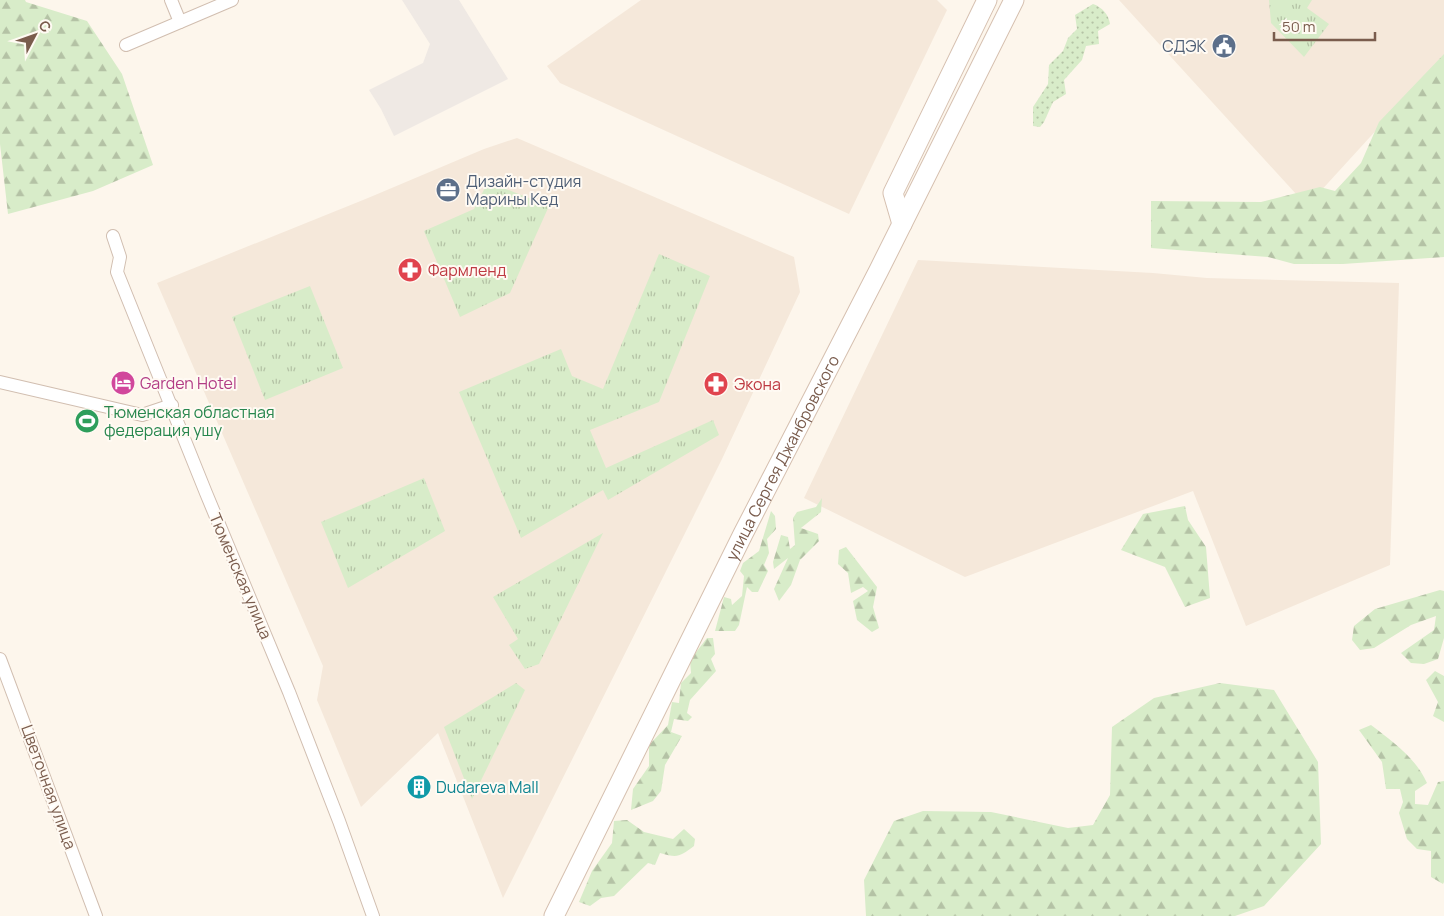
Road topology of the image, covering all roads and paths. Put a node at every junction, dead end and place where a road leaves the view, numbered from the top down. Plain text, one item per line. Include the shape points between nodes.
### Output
1 (171, 0) edge
2 (232, 0) edge
3 (986, 0) edge
4 (1014, 0) edge
5 (180, 22) junction
6 (126, 45) dead end
7 (902, 224) junction
8 (113, 236) dead end
9 (0, 382) edge
10 (172, 405) junction
11 (0, 659) edge
12 (96, 916) edge
13 (373, 916) edge
14 (554, 916) edge

1 - 5 street
2 - 5 street
3 - 7 street via 893,193
4 - 7 street, улица Сергея Джанбровского
5 - 6 street
7 - 14 street, улица Сергея Джанбровского via 743,534
8 - 10 street, Тюменская улица via 120,257 117,272
9 - 10 street via 142,416
10 - 13 street, Тюменская улица via 289,692
11 - 12 street, Цветочная улица

